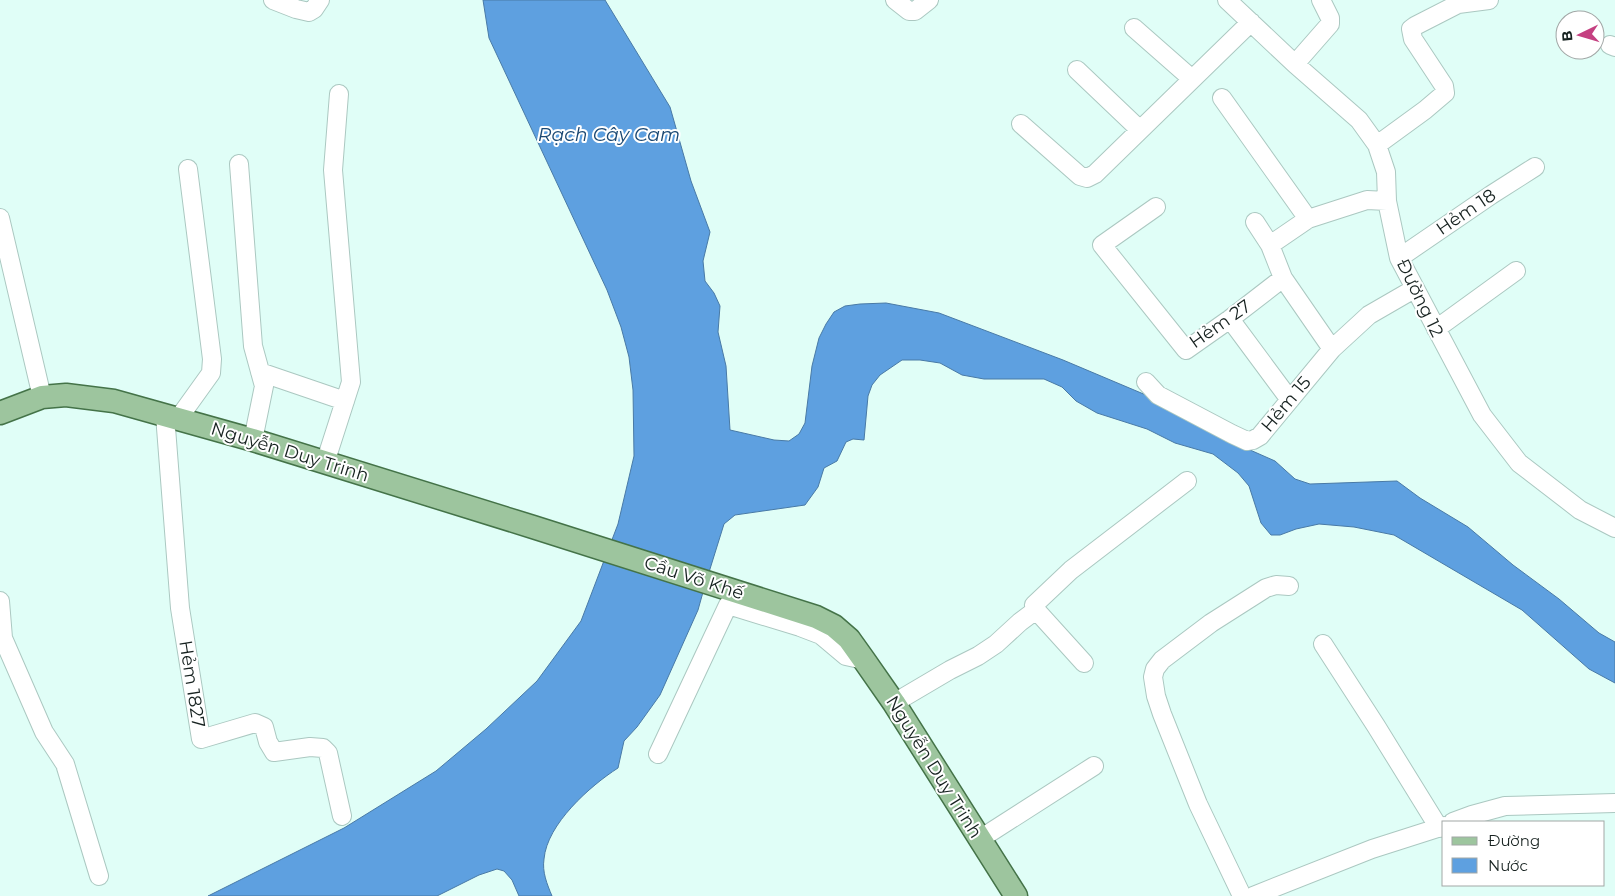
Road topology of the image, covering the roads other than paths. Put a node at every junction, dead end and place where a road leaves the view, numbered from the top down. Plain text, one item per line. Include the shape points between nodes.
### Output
1 (273, 0) edge
2 (320, 0) edge
3 (894, 0) edge
4 (929, 0) edge
5 (1227, 0) edge
6 (1321, 0) edge
7 (1489, 0) edge
8 (1251, 22) junction
9 (1134, 28) dead end
10 (1295, 64) junction
11 (1077, 70) dead end
12 (1192, 79) junction
13 (339, 94) dead end
14 (1222, 98) dead end
15 (1021, 124) dead end
16 (1140, 130) junction
17 (1377, 145) junction
18 (239, 164) dead end
19 (1535, 167) dead end
20 (188, 169) dead end
21 (1387, 201) junction
22 (1156, 207) dead end
23 (0, 218) edge
24 (1308, 219) junction
25 (1255, 222) dead end
26 (1270, 245) junction
27 (1399, 258) junction
28 (1516, 271) dead end
29 (1283, 278) junction
30 (1414, 289) junction
31 (1230, 319) junction
32 (1436, 329) junction
33 (1332, 349) junction
34 (260, 372) junction
35 (1146, 382) dead end
36 (42, 397) junction
37 (1290, 400) junction
38 (345, 401) junction
39 (0, 413) edge
40 (171, 417) junction
41 (253, 440) junction
42 (325, 463) junction
43 (1187, 481) dead end
44 (533, 527) joint
45 (1615, 528) edge
46 (1289, 586) dead end
47 (0, 601) edge
48 (1036, 610) junction
49 (849, 639) joint
50 (1323, 644) dead end
51 (864, 660) junction
52 (1084, 663) dead end
53 (894, 703) junction
54 (658, 754) dead end
55 (1094, 766) dead end
56 (1615, 803) edge
57 (342, 816) dead end
58 (1442, 821) edge
59 (1456, 821) edge
60 (1442, 826) edge
61 (980, 839) junction
62 (99, 876) dead end
63 (1016, 896) edge
64 (1242, 896) edge
65 (1254, 896) edge

1 - 2 street via 309,12
3 - 4 street via 909,11
5 - 8 street, Đường 12
6 - 10 street via 1330,24
7 - 17 street via 1458,4 1411,29 1412,39 1444,86 1445,93
8 - 10 street, Đường 12
8 - 12 street
9 - 12 street
10 - 17 street, Đường 12 via 1358,120
11 - 16 street
12 - 16 street
13 - 38 street via 333,170 351,382
14 - 24 street
15 - 16 street via 1080,176 1087,178
17 - 21 street, Đường 12 via 1386,172
18 - 34 street via 253,346
19 - 27 street, Hẻm 18
20 - 40 street via 212,359 211,372
21 - 24 street via 1366,200
21 - 27 street, Đường 12
22 - 31 street, Hẻm 27 via 1102,245 1186,350
23 - 36 street
24 - 26 street
25 - 26 street
26 - 29 street
27 - 30 street, Đường 12
28 - 32 street
29 - 31 street, Hẻm 27
29 - 33 street
30 - 32 street, Đường 12
30 - 33 street, Hẻm 15 via 1368,315
31 - 37 street
32 - 45 street, Đường 12 via 1482,415 1519,463 1580,510
33 - 37 street, Hẻm 15
34 - 38 street
34 - 41 street via 264,386
35 - 37 street, Hẻm 15 via 1158,395 1248,441 1260,436
36 - 39 main road, Nguyễn Duy Trinh
36 - 40 main road, Nguyễn Duy Trinh via 66,395 114,400
38 - 42 street
40 - 41 main road, Nguyễn Duy Trinh
40 - 57 street, Hẻm 1827 via 180,608 201,739 254,723 264,727 274,752 323,748 328,753
41 - 42 main road, Nguyễn Duy Trinh
42 - 44 main road, Nguyễn Duy Trinh
43 - 48 street via 1071,570 1034,604
44 - 49 main road, Cầu Võ Khế via 816,617
46 - 64 street via 1266,588 1219,617 1162,660 1153,677 1162,714 1198,804
47 - 62 street via 3,638 44,732 65,764
48 - 52 street
48 - 53 street via 990,648
49 - 51 main road, Nguyễn Duy Trinh
50 - 58 street
51 - 53 main road, Nguyễn Duy Trinh
51 - 54 street via 846,656 821,635 728,605
53 - 61 main road, Nguyễn Duy Trinh
55 - 61 street
56 - 59 street via 1505,806
60 - 65 street via 1372,849
61 - 63 main road, Nguyễn Duy Trinh

